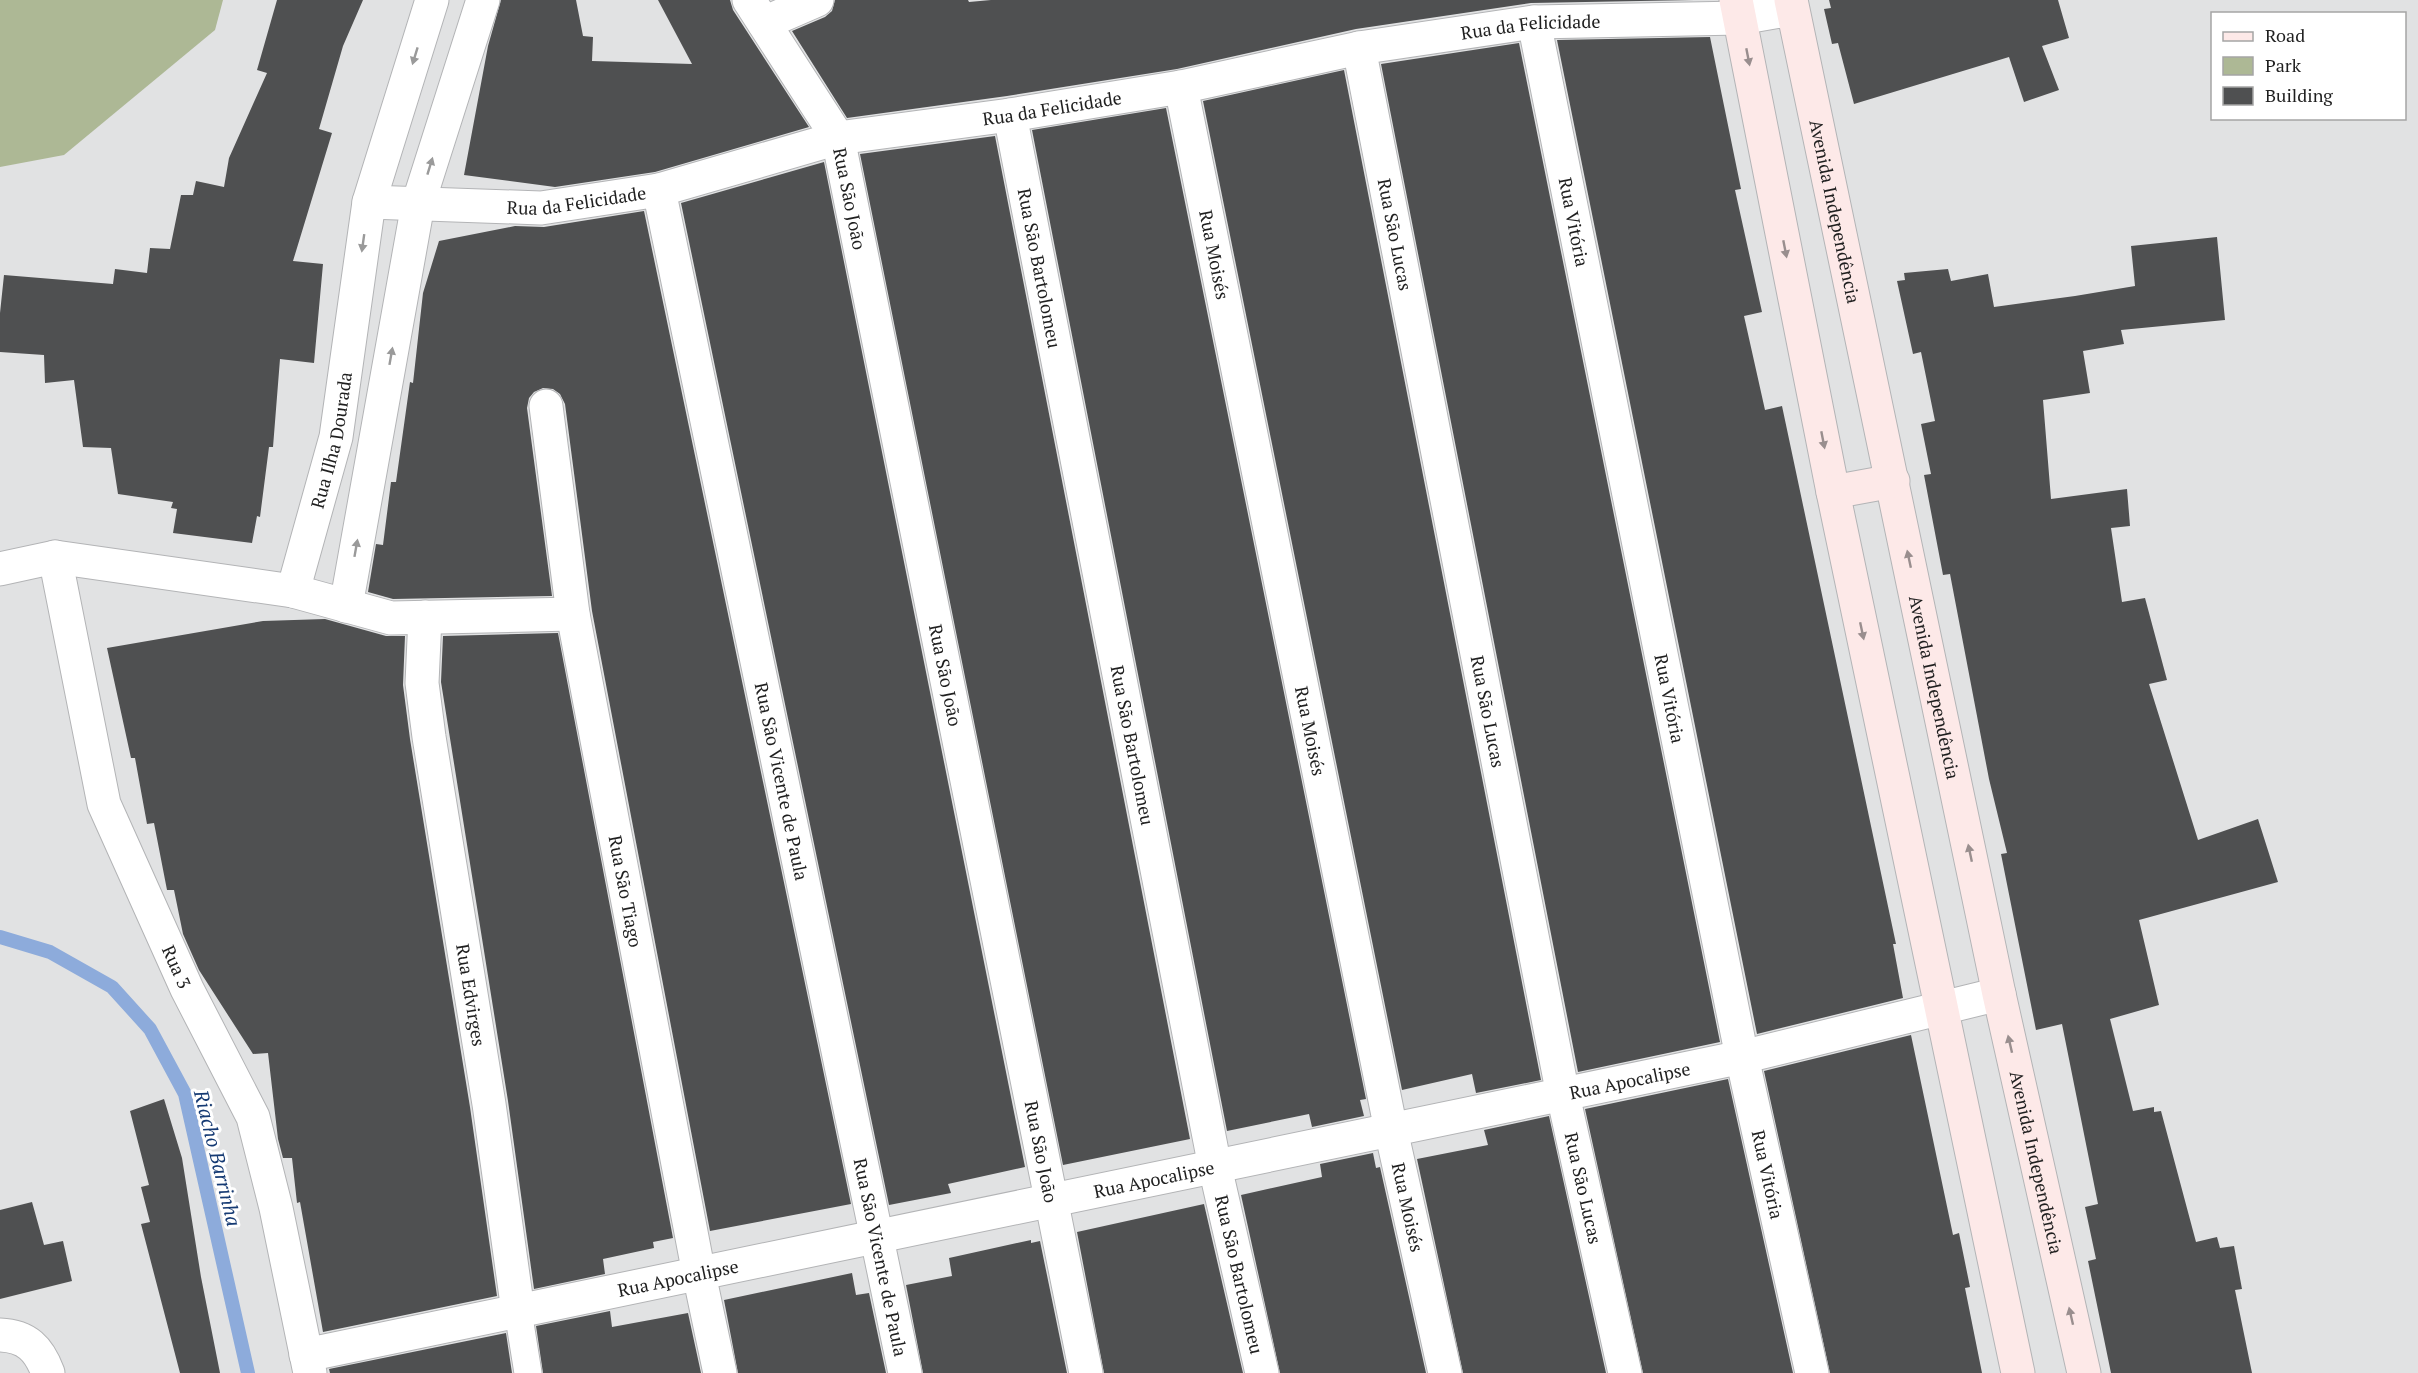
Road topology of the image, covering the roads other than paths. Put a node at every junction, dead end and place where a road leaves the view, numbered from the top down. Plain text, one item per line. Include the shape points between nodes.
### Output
1 (432, 0) edge
2 (483, 0) edge
3 (817, 0) edge
4 (1792, 4) edge
5 (1738, 9) edge
6 (756, 11) edge
7 (1533, 22) junction
8 (1359, 48) junction
9 (1181, 87) junction
10 (1010, 115) junction
11 (838, 138) junction
12 (659, 190) junction
13 (369, 202) junction
14 (418, 204) junction
15 (546, 406) dead end
16 (1893, 481) junction
17 (1833, 492) junction
18 (54, 557) junction
19 (0, 568) edge
20 (293, 591) junction
21 (346, 606) junction
22 (573, 614) junction
23 (425, 617) junction
24 (1999, 994) junction
25 (1940, 1009) junction
26 (1742, 1058) junction
27 (1563, 1095) junction
28 (1390, 1130) junction
29 (1215, 1167) junction
30 (1051, 1201) junction
31 (878, 1237) junction
32 (699, 1274) junction
33 (518, 1311) junction
34 (0, 1335) edge
35 (308, 1364) edge
36 (48, 1373) edge
37 (528, 1373) edge
38 (720, 1373) edge
39 (905, 1373) edge
40 (1086, 1373) edge
41 (1262, 1373) edge
42 (1445, 1373) edge
43 (1625, 1373) edge
44 (1812, 1373) edge
45 (2018, 1373) edge
46 (2084, 1373) edge

1 -> 13 street, Rua Ilha Dourada
14 -> 2 street
3 - 6 street
4 - 5 street, Rua da Felicidade
4 - 16 main road, Avenida Independência
5 - 7 street, Rua da Felicidade
5 -> 17 main road
6 - 11 street, Rua São João
7 - 8 street, Rua da Felicidade
7 - 26 street, Rua Vitória
8 - 9 street, Rua da Felicidade
8 - 27 street, Rua São Lucas
9 - 10 street, Rua da Felicidade
9 - 28 street, Rua Moisés
10 - 11 street, Rua da Felicidade
10 - 29 street, Rua São Bartolomeu
11 - 12 street, Rua da Felicidade
11 - 30 street, Rua São João
12 - 14 street, Rua da Felicidade via 541,208
12 - 31 street, Rua São Vicente de Paula
13 - 14 street, Rua da Felicidade
13 -> 20 street, Rua Ilha Dourada via 336,437
21 -> 14 street
15 - 22 street, Rua São Tiago
16 - 17 main road
24 -> 16 main road, Avenida Independência
17 -> 25 main road
18 - 19 street
18 - 20 street
18 - 35 street, Rua 3 via 104,804 187,989 253,1117
20 - 21 street
21 - 23 street via 391,618
22 - 23 street
22 - 32 street, Rua São Tiago
23 - 33 street, Rua Edvirges via 422,684 429,737 489,1104
24 - 25 street, Rua Apocalipse
46 -> 24 main road, Avenida Independência
25 - 26 street, Rua Apocalipse
25 - 45 main road
26 - 27 street, Rua Apocalipse
26 - 44 street, Rua Vitória
27 - 28 street, Rua Apocalipse
27 - 43 street, Rua São Lucas
28 - 29 street, Rua Apocalipse
28 - 42 street, Rua Moisés
29 - 30 street, Rua Apocalipse
29 - 41 street, Rua São Bartolomeu
30 - 31 street, Rua Apocalipse
30 - 40 street, Rua São João
31 - 32 street, Rua Apocalipse
31 - 39 street, Rua São Vicente de Paula
32 - 33 street, Rua Apocalipse
32 - 38 street, Rua São Tiago
33 - 35 street, Rua Apocalipse
33 - 37 lane, Rua Edvirges
34 - 36 street via 29,1341 41,1355

